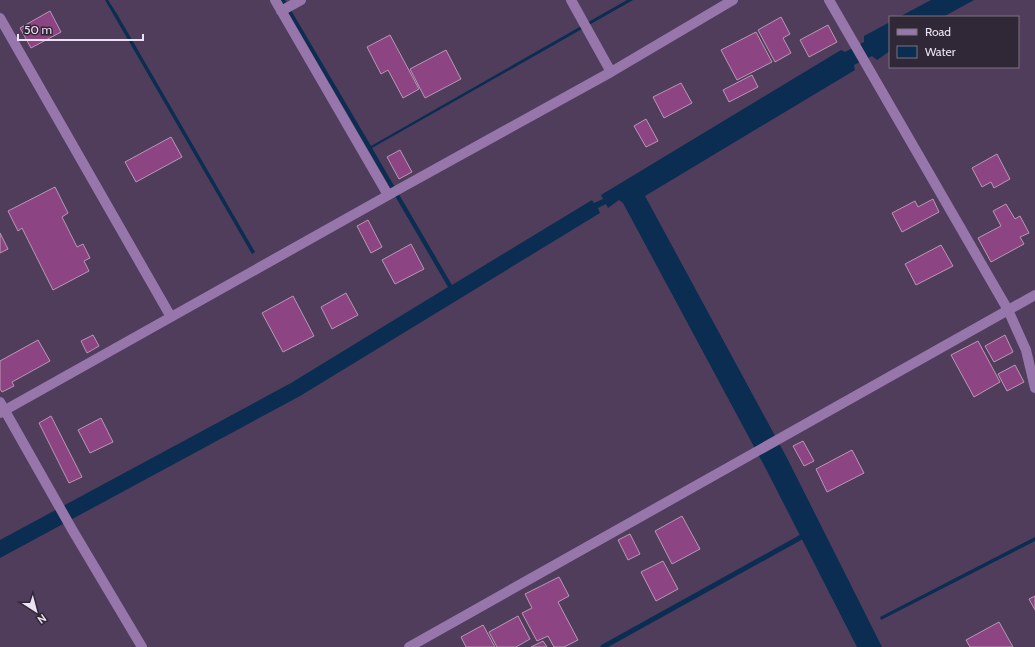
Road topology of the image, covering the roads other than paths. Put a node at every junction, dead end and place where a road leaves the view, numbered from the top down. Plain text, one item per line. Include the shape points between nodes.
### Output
1 (274, 0) edge
2 (571, 0) edge
3 (733, 0) edge
4 (829, 0) edge
5 (298, 2) edge
6 (281, 11) junction
7 (1, 19) edge
8 (611, 72) junction
9 (388, 195) junction
10 (1035, 295) edge
11 (1008, 310) junction
12 (171, 317) junction
13 (1035, 388) edge
14 (2, 408) edge
15 (142, 647) edge
16 (409, 647) edge

1 - 6 street
2 - 8 street
3 - 8 street
4 - 11 street
5 - 6 street
6 - 9 street
7 - 12 street
8 - 9 street
9 - 12 street
10 - 11 street
11 - 13 street via 1026,350
11 - 16 street
12 - 14 street
14 - 15 street

